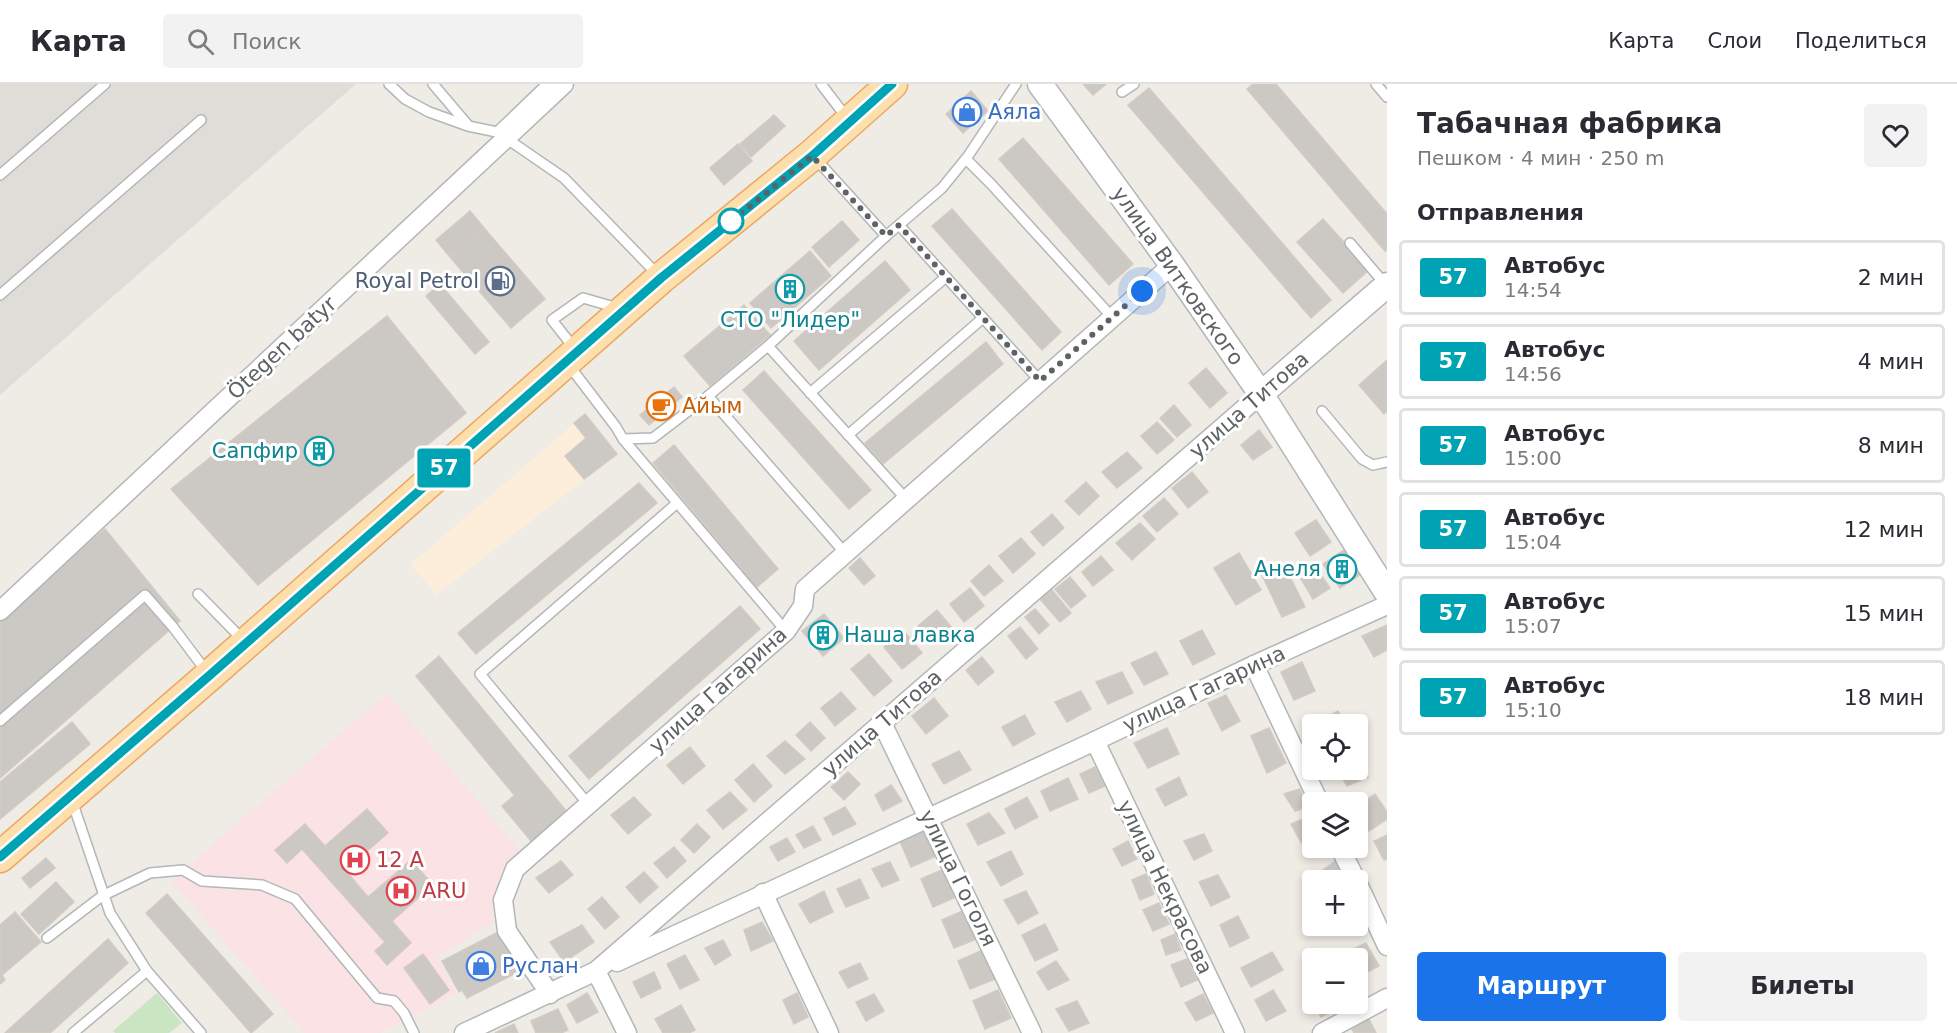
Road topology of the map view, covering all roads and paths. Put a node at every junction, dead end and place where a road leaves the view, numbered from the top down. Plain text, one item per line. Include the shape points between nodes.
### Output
1 (105, 84) edge
2 (389, 84) edge
3 (433, 84) edge
4 (547, 84) edge
5 (564, 84) edge
6 (820, 84) edge
7 (892, 84) edge
8 (1016, 84) edge
9 (1040, 84) edge
10 (1134, 84) edge
11 (1376, 84) edge
12 (1122, 92) dead end
13 (1387, 97) edge
14 (201, 120) dead end
15 (851, 122) junction
16 (468, 126) junction
17 (497, 132) junction
18 (812, 156) junction
19 (966, 159) junction
20 (0, 175) edge
21 (899, 225) junction
22 (886, 236) junction
23 (1350, 243) dead end
24 (1172, 265) junction
25 (946, 277) junction
26 (661, 278) junction
27 (1387, 285) edge
28 (0, 295) edge
29 (626, 310) junction
30 (1112, 317) junction
31 (983, 318) junction
32 (768, 346) junction
33 (571, 356) junction
34 (1040, 381) junction
35 (810, 393) junction
36 (1261, 394) junction
37 (708, 396) junction
38 (1322, 411) dead end
39 (848, 435) junction
40 (623, 439) junction
41 (1387, 462) edge
42 (906, 500) junction
43 (676, 504) junction
44 (845, 553) junction
45 (1387, 593) edge
46 (198, 594) dead end
47 (1387, 605) edge
48 (0, 611) edge
49 (786, 631) junction
50 (246, 643) junction
51 (1254, 664) junction
52 (210, 675) junction
53 (0, 721) edge
54 (882, 723) junction
55 (1095, 741) junction
56 (1314, 792) edge
57 (70, 796) junction
58 (588, 804) junction
59 (929, 817) junction
60 (0, 857) edge
61 (763, 893) junction
62 (102, 896) junction
63 (1368, 905) edge
64 (46, 938) dead end
65 (1387, 946) edge
66 (147, 971) junction
67 (596, 971) junction
68 (550, 994) junction
69 (1387, 998) edge
70 (194, 1025) junction
71 (73, 1033) edge
72 (186, 1033) edge
73 (201, 1033) edge
74 (414, 1033) edge
75 (464, 1033) edge
76 (627, 1033) edge
77 (829, 1033) edge
78 (1032, 1033) edge
79 (1235, 1033) edge
80 (1322, 1033) edge

1 - 20 lane
2 - 16 lane via 405,99 429,112
3 - 16 lane
4 - 17 lane
5 - 48 street, Ötegen batyr
6 - 15 lane
7 - 15 main road
8 - 19 lane
9 - 24 street, улица Витковского
10 - 12 lane
11 - 13 lane
14 - 28 lane
15 - 18 main road
16 - 17 lane
17 - 26 lane via 564,178
18 - 22 lane
18 - 26 main road
19 - 21 lane via 942,188
19 - 30 lane
21 - 22 lane
21 - 25 lane
22 - 32 lane
23 - 27 lane
24 - 30 street, улица Гагарина
24 - 36 street, улица Витковского
25 - 31 lane
25 - 35 lane
26 - 29 main road
27 - 36 street, улица Титова
29 - 33 main road
29 - 33 lane via 583,298 552,321
30 - 34 street, улица Гагарина
31 - 34 lane
31 - 39 lane
32 - 35 lane
32 - 37 lane
33 - 40 lane
33 - 50 main road
34 - 42 street, улица Гагарина
35 - 39 lane
36 - 45 street, улица Витковского
36 - 54 street, улица Титова
37 - 40 lane via 653,438
37 - 44 lane
38 - 41 lane via 1362,459 1373,465
39 - 42 lane
40 - 43 lane
42 - 44 street, улица Гагарина
43 - 49 lane
43 - 58 lane via 480,674
44 - 49 street, улица Гагарина via 805,589 802,606
46 - 50 lane
47 - 51 street, улица Гагарина
49 - 58 street, улица Гагарина
50 - 52 main road
51 - 55 street, улица Гагарина
51 - 56 street
52 - 53 lane via 145,595
52 - 57 main road
54 - 59 street, улица Гоголя
54 - 67 street, улица Титова
55 - 59 street, улица Гагарина
55 - 79 street, улица Некрасова
57 - 60 main road
57 - 62 lane
58 - 68 street, улица Гагарина via 515,869 503,900 507,931
59 - 61 street, улица Гагарина
59 - 78 street, улица Гоголя
61 - 67 street, улица Гагарина
61 - 77 street
62 - 64 lane
62 - 66 lane
62 - 74 lane via 150,873 183,870 202,881 262,885 295,899 377,998 394,1000
63 - 65 street
66 - 70 lane
66 - 71 lane
67 - 68 street, улица Титова
67 - 76 street
68 - 75 street, улица Титова
69 - 80 street
70 - 72 lane
70 - 73 lane

